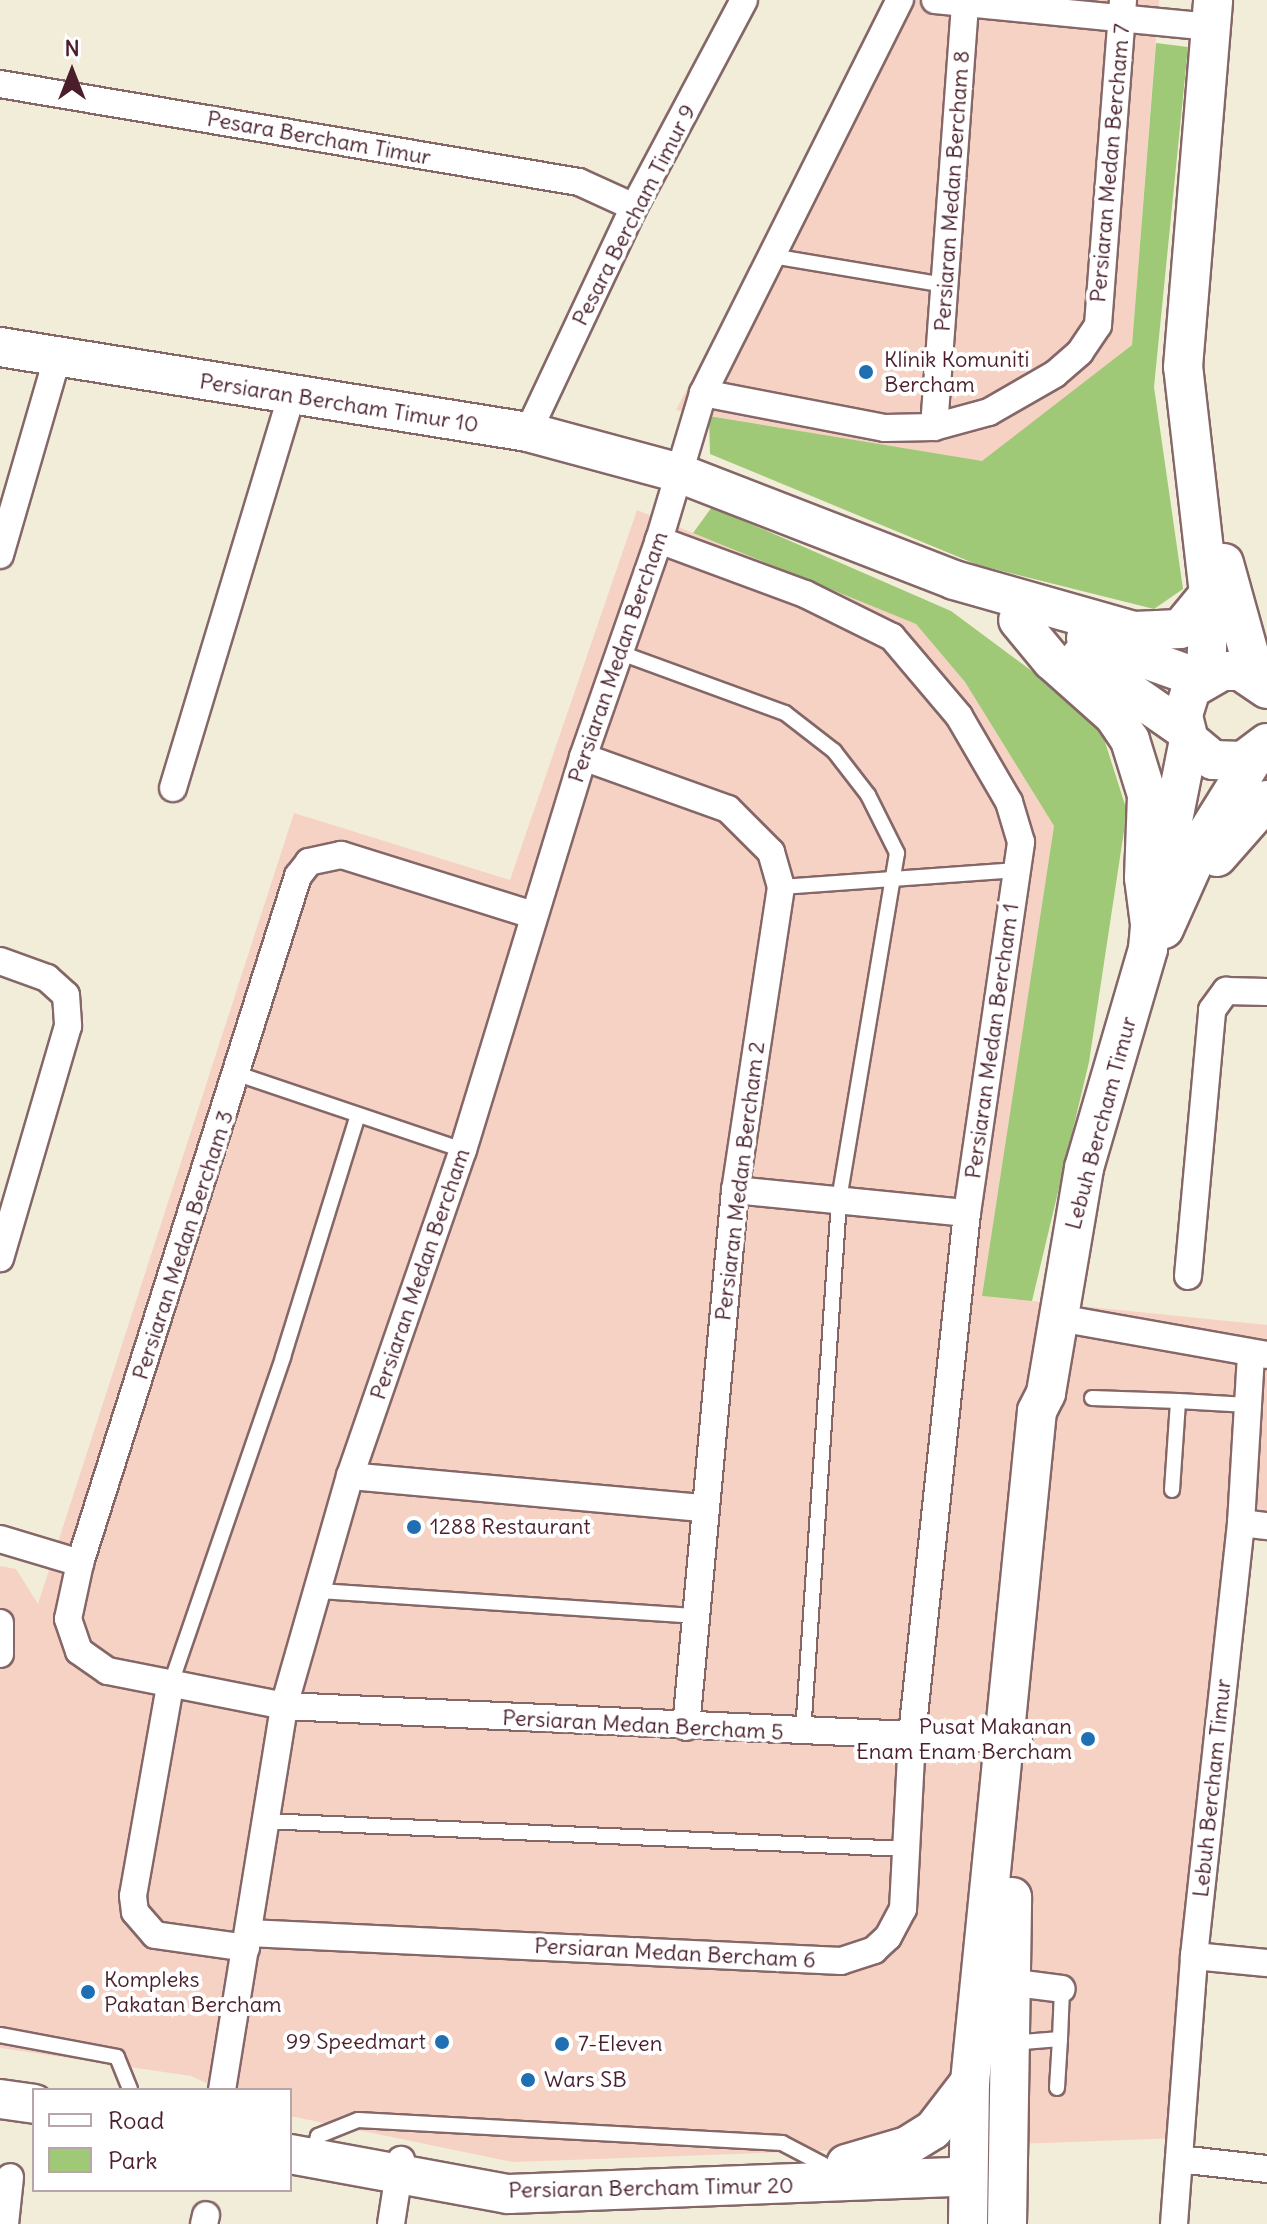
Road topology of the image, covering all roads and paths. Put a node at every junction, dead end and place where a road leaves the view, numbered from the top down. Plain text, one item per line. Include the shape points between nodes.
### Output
1 (744, 0) edge
2 (900, 0) edge
3 (935, 0) edge
4 (965, 3) junction
5 (1122, 9) edge
6 (1212, 13) edge
7 (0, 84) edge
8 (634, 207) junction
9 (772, 256) junction
10 (945, 285) junction
11 (0, 347) edge
12 (58, 356) junction
13 (703, 393) junction
14 (291, 396) junction
15 (934, 427) junction
16 (528, 432) junction
17 (676, 472) junction
18 (659, 540) junction
19 (0, 555) edge
20 (1219, 593) junction
21 (1013, 609) junction
22 (1267, 630) edge
23 (618, 652) junction
24 (1204, 678) junction
25 (1264, 686) edge
26 (1187, 735) junction
27 (1264, 747) edge
28 (583, 757) junction
29 (173, 788) dead end
30 (1267, 800) edge
31 (1017, 870) junction
32 (896, 879) junction
33 (781, 887) junction
34 (533, 915) junction
35 (1154, 934) junction
36 (0, 961) edge
37 (1267, 992) edge
38 (238, 1074) junction
39 (358, 1115) junction
40 (463, 1150) junction
41 (735, 1190) junction
42 (839, 1201) junction
43 (967, 1213) junction
44 (1, 1242) edge
45 (1188, 1276) dead end
46 (1059, 1318) junction
47 (1259, 1354) edge
48 (1092, 1398) dead end
49 (1178, 1401) junction
50 (1248, 1405) junction
51 (350, 1476) junction
52 (1172, 1490) dead end
53 (703, 1508) junction
54 (1254, 1525) edge
55 (0, 1539) edge
56 (80, 1563) junction
57 (319, 1591) junction
58 (694, 1616) junction
59 (0, 1623) edge
60 (0, 1654) edge
61 (170, 1686) junction
62 (284, 1706) junction
63 (686, 1727) junction
64 (803, 1733) junction
65 (912, 1735) junction
66 (1012, 1739) junction
67 (263, 1821) junction
68 (906, 1849) junction
69 (247, 1941) junction
70 (1194, 1956) junction
71 (1267, 1963) edge
72 (1008, 1982) junction
73 (1062, 1989) joint
74 (0, 2035) edge
75 (1060, 2039) junction
76 (1006, 2043) junction
77 (970, 2082) junction
78 (129, 2088) edge
79 (222, 2088) edge
80 (1057, 2088) dead end
81 (0, 2099) edge
82 (32, 2104) edge
83 (302, 2149) edge
84 (1179, 2159) junction
85 (400, 2165) junction
86 (972, 2166) junction
87 (1267, 2169) edge
88 (842, 2170) junction
89 (10, 2177) dead end
90 (5, 2224) edge
91 (391, 2224) edge
92 (953, 2224) edge
93 (968, 2224) edge
94 (990, 2224) edge
95 (1007, 2224) edge
96 (1174, 2224) edge

1 - 8 street, Pesara Bercham Timur 9
2 - 9 street, Persiaran Medan Bercham
3 - 4 street
4 - 5 street
4 - 10 street, Persiaran Medan Bercham 8
5 - 6 street
5 - 15 street, Persiaran Medan Bercham 7 via 1098,325 1080,352 1055,374 989,412
6 - 20 street via 1183,367 1195,456 1212,502
7 - 8 street, Pesara Bercham Timur via 579,182
8 - 16 street, Pesara Bercham Timur 9
9 - 10 lane
9 - 13 street, Persiaran Medan Bercham
10 - 15 street, Persiaran Medan Bercham 8
11 - 12 street, Persiaran Bercham Timur 10
12 - 14 street, Persiaran Bercham Timur 10
12 - 19 street
13 - 15 street, Persiaran Medan Bercham 7 via 885,428
13 - 17 street, Persiaran Medan Bercham
14 - 16 street, Persiaran Bercham Timur 10
14 - 29 street
16 - 17 street, Persiaran Bercham Timur 10
17 - 18 street, Persiaran Medan Bercham
17 - 21 street, Persiaran Bercham Timur 10 via 954,580
18 - 23 street, Persiaran Medan Bercham
18 - 31 street, Persiaran Medan Bercham 1 via 805,594 892,637 959,716 995,776 1017,821
20 - 21 street via 1180,629 1153,634
20 - 22 street
20 - 24 street
20 - 25 street
21 - 24 street
21 - 26 street
21 - 35 street via 1052,661 1114,716 1130,740 1147,795 1144,878
23 - 28 street, Persiaran Medan Bercham
23 - 32 lane via 785,713 834,751 889,830 897,853
24 - 25 street via 1240,671
24 - 26 street via 1185,702
26 - 27 street via 1213,760 1243,761
26 - 35 street
27 - 35 street via 1207,833
28 - 33 street, Persiaran Medan Bercham 2 via 728,809 771,852
28 - 34 street, Persiaran Medan Bercham
30 - 35 street
31 - 32 lane
31 - 43 street, Persiaran Medan Bercham 1
32 - 33 lane
32 - 42 lane
33 - 41 street, Persiaran Medan Bercham 2
34 - 38 street, Persiaran Medan Bercham 3 via 341,855 309,862 298,876
34 - 40 street, Persiaran Medan Bercham
35 - 46 street, Lebuh Bercham Timur via 1084,1168
36 - 44 street via 47,978 66,995 68,1026
37 - 45 street via 1226,991 1212,1010
38 - 39 lane
38 - 56 street, Persiaran Medan Bercham 3
39 - 40 lane
39 - 61 lane via 283,1357
40 - 51 street, Persiaran Medan Bercham
41 - 42 street
41 - 53 street, Persiaran Medan Bercham 2
42 - 43 street
42 - 64 lane
43 - 65 street, Persiaran Medan Bercham 1
46 - 47 street
46 - 66 street, Lebuh Bercham Timur via 1046,1393 1052,1410
47 - 50 street, Lebuh Bercham Timur
48 - 49 lane
49 - 50 lane
49 - 52 lane
50 - 54 street, Lebuh Bercham Timur
51 - 53 street
51 - 57 street, Persiaran Medan Bercham
53 - 58 street, Persiaran Medan Bercham 2
54 - 70 street, Lebuh Bercham Timur
55 - 56 street
56 - 61 street, Persiaran Medan Bercham 3 via 68,1619 79,1651 108,1671
57 - 58 lane
57 - 62 street, Persiaran Medan Bercham
58 - 63 street, Persiaran Medan Bercham 2
59 - 60 street
61 - 62 street, Persiaran Medan Bercham 3
61 - 69 street, Persiaran Medan Bercham 6 via 133,1896 135,1912 155,1935
62 - 63 street, Persiaran Medan Bercham 5
62 - 67 street, Persiaran Medan Bercham
63 - 64 street, Persiaran Medan Bercham 5
64 - 65 street, Persiaran Medan Bercham 5
65 - 66 street, Persiaran Medan Bercham 5
65 - 68 street, Persiaran Medan Bercham 6
66 - 72 street, Lebuh Bercham Timur
66 - 77 street, Lebuh Bercham Timur
67 - 68 lane
67 - 69 street, Persiaran Medan Bercham
68 - 69 street, Persiaran Medan Bercham 6 via 897,1925 874,1950 841,1961
69 - 79 street, Persiaran Medan Bercham
70 - 71 street
70 - 84 street, Lebuh Bercham Timur
72 - 73 street
72 - 76 street, Lebuh Bercham Timur
73 - 75 lane
74 - 78 lane via 117,2057
75 - 76 lane
75 - 80 lane
76 - 86 street via 998,2053
76 - 95 street, Lebuh Bercham Timur
77 - 86 street, Lebuh Bercham Timur
77 - 88 street via 933,2130 907,2146
81 - 82 street
83 - 85 street, Persiaran Bercham Timur 20
83 - 88 lane via 340,2123 358,2120 782,2143
84 - 87 street
84 - 96 street, Lebuh Bercham Timur
85 - 88 street, Persiaran Bercham Timur 20 via 508,2194
85 - 91 street
86 - 88 street, Persiaran Bercham Timur 20
86 - 93 street, Lebuh Bercham Timur
86 - 94 street via 987,2176
88 - 92 street via 925,2192
89 - 90 street

